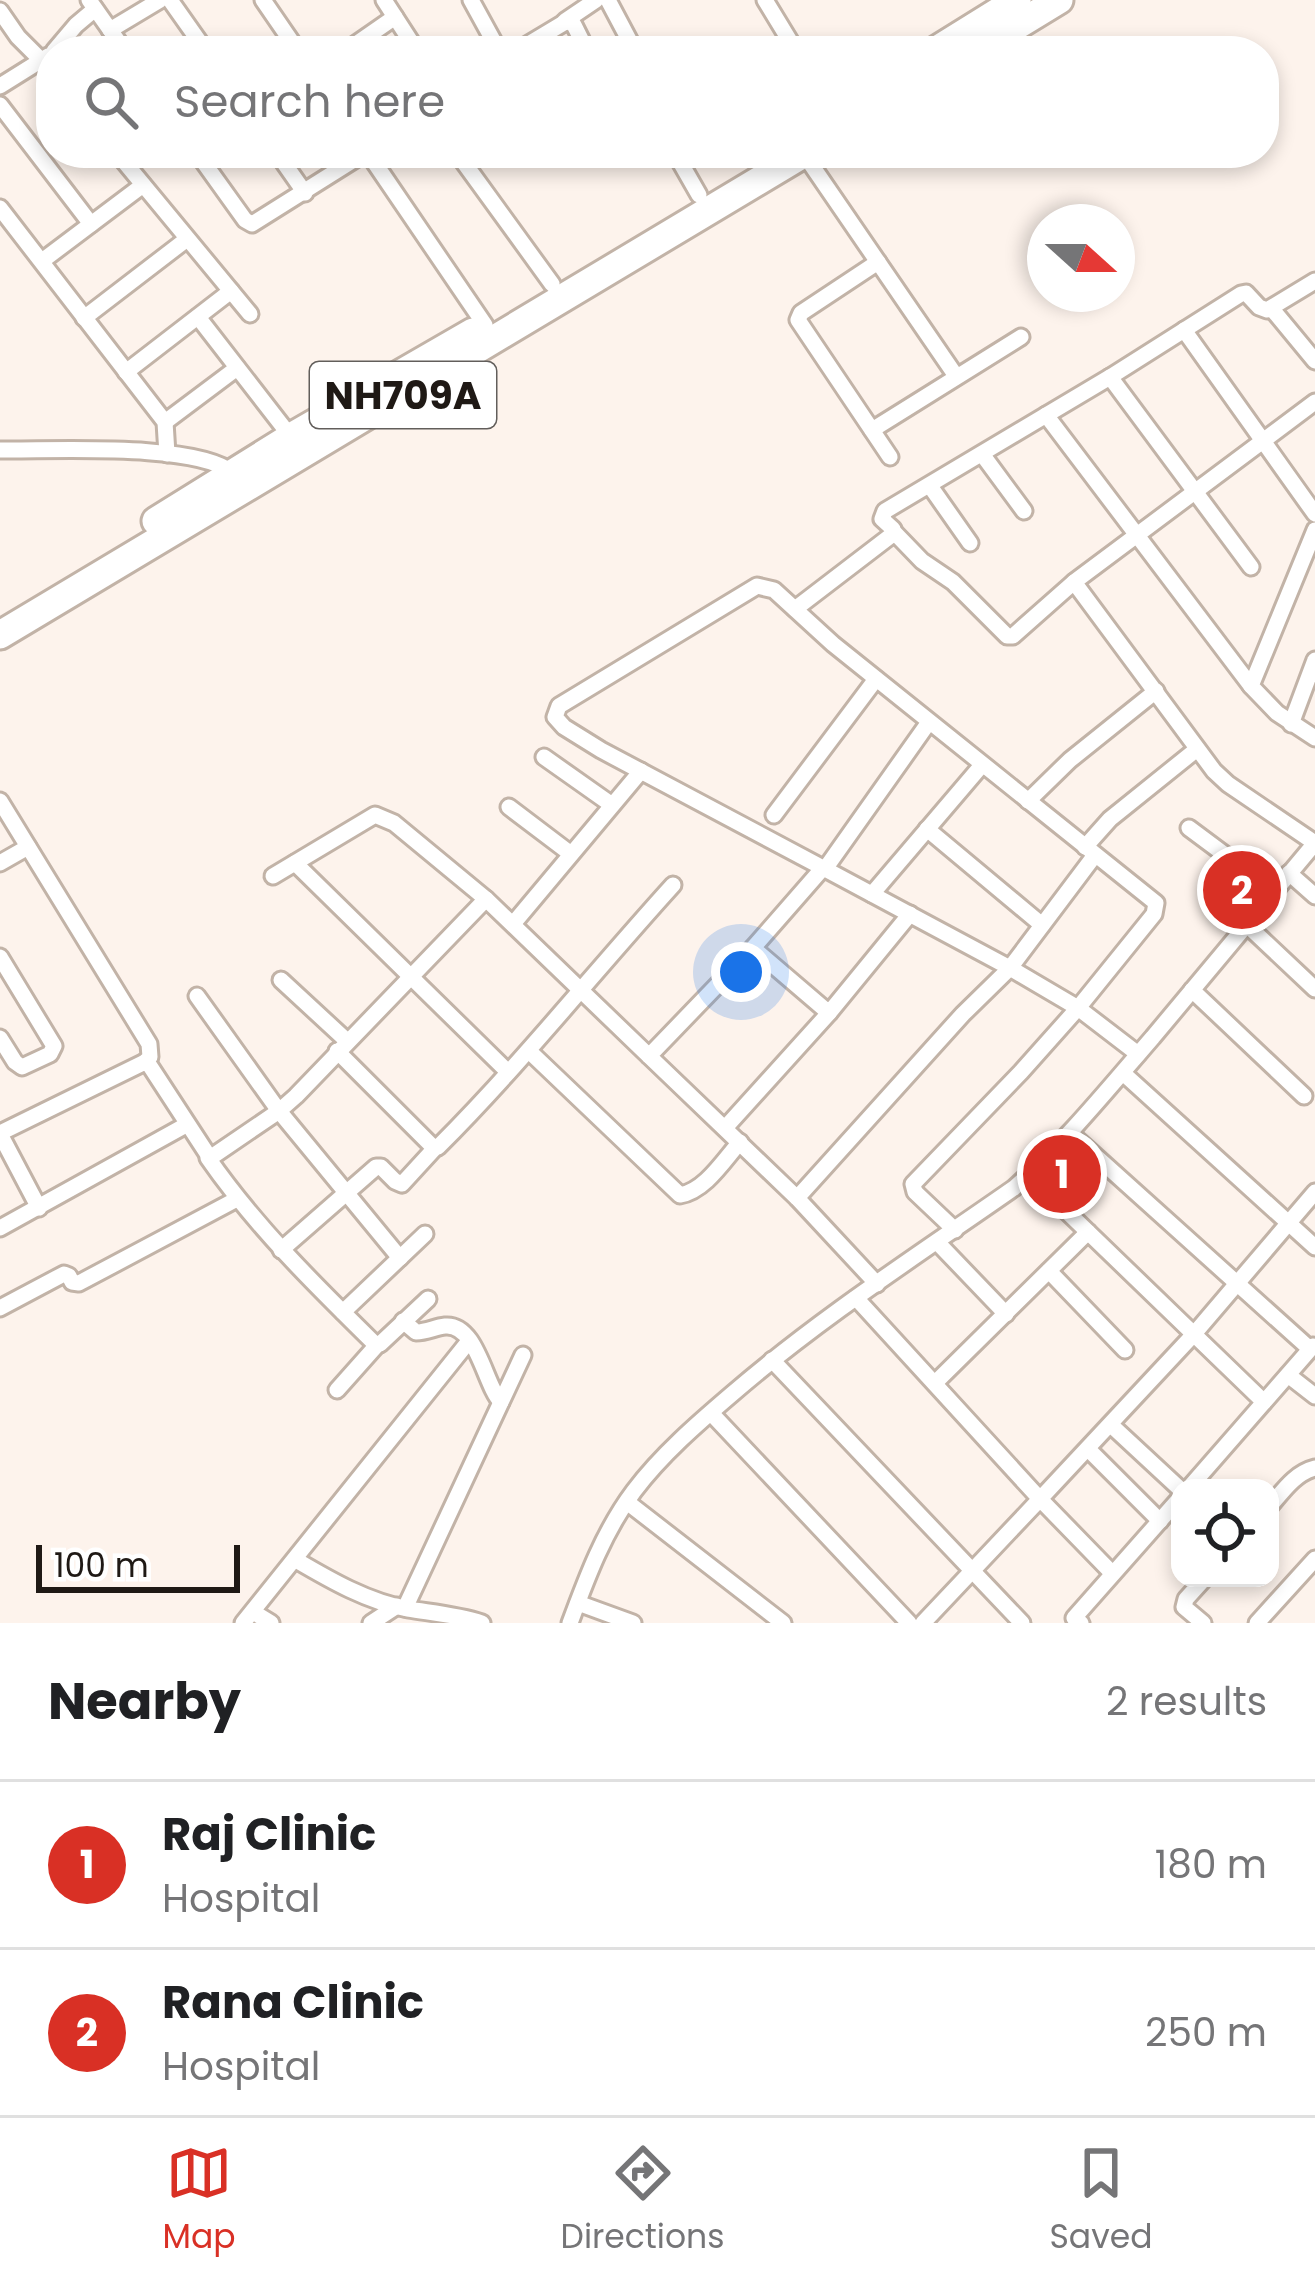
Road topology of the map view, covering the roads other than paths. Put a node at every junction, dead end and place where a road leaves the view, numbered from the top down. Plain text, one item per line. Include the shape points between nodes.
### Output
1 (160, 0) edge
2 (170, 0) edge
3 (263, 0) edge
4 (384, 0) edge
5 (471, 0) edge
6 (559, 0) edge
7 (596, 0) edge
8 (608, 0) edge
9 (765, 0) edge
10 (1017, 0) edge
11 (1059, 0) edge
12 (92, 5) edge
13 (0, 11) edge
14 (395, 17) junction
15 (567, 19) junction
16 (110, 30) junction
17 (68, 36) edge
18 (114, 36) edge
19 (195, 36) edge
20 (288, 36) edge
21 (368, 36) edge
22 (407, 36) edge
23 (491, 36) edge
24 (540, 36) edge
25 (580, 36) edge
26 (627, 36) edge
27 (787, 36) edge
28 (959, 36) edge
29 (1000, 36) edge
30 (36, 49) edge
31 (36, 67) edge
32 (0, 86) edge
33 (0, 105) edge
34 (36, 152) edge
35 (48, 168) edge
36 (129, 168) edge
37 (208, 168) edge
38 (288, 168) edge
39 (344, 168) edge
40 (377, 168) edge
41 (468, 168) edge
42 (683, 168) edge
43 (745, 168) edge
44 (779, 168) edge
45 (815, 168) edge
46 (143, 185) junction
47 (305, 193) junction
48 (699, 196) junction
49 (0, 208) edge
50 (91, 224) junction
51 (187, 239) junction
52 (42, 261) junction
53 (878, 262) junction
54 (1315, 281) edge
55 (552, 284) junction
56 (231, 291) junction
57 (1272, 308) junction
58 (250, 314) dead end
59 (198, 316) junction
60 (84, 318) junction
61 (485, 325) junction
62 (1184, 330) junction
63 (1021, 337) dead end
64 (1315, 361) edge
65 (237, 368) junction
66 (125, 372) junction
67 (956, 376) junction
68 (1110, 377) junction
69 (1315, 401) edge
70 (1046, 415) junction
71 (166, 422) junction
72 (872, 430) junction
73 (291, 437) junction
74 (1262, 442) junction
75 (0, 450) edge
76 (167, 454) junction
77 (982, 454) junction
78 (890, 457) dead end
79 (238, 481) junction
80 (930, 486) junction
81 (1195, 492) junction
82 (1024, 511) dead end
83 (1315, 514) edge
84 (1315, 530) edge
85 (894, 532) junction
86 (1137, 537) junction
87 (970, 543) dead end
88 (1251, 567) dead end
89 (1074, 582) junction
90 (795, 609) junction
91 (0, 619) edge
92 (0, 635) edge
93 (1315, 660) edge
94 (876, 679) junction
95 (1252, 686) junction
96 (1156, 691) junction
97 (929, 722) junction
98 (1291, 724) junction
99 (1315, 738) edge
100 (1197, 749) junction
101 (544, 757) dead end
102 (982, 765) junction
103 (641, 771) junction
104 (0, 801) edge
105 (1028, 801) junction
106 (612, 806) junction
107 (508, 807) dead end
108 (774, 815) dead end
109 (1189, 828) dead end
110 (927, 830) junction
111 (1315, 843) edge
112 (28, 847) junction
113 (1090, 851) junction
114 (571, 854) junction
115 (295, 862) junction
116 (0, 863) edge
117 (823, 869) junction
118 (1289, 873) junction
119 (273, 876) dead end
120 (673, 886) dead end
121 (1275, 892) junction
122 (872, 894) junction
123 (1315, 896) edge
124 (486, 899) junction
125 (910, 914) junction
126 (513, 924) junction
127 (1246, 924) junction
128 (1042, 925) junction
129 (753, 948) junction
130 (0, 956) edge
131 (1010, 968) junction
132 (410, 977) junction
133 (281, 980) dead end
134 (580, 988) junction
135 (1315, 989) edge
136 (1192, 991) junction
137 (197, 996) dead end
138 (1078, 1007) junction
139 (829, 1013) junction
140 (0, 1038) edge
141 (342, 1046) junction
142 (529, 1051) junction
143 (1138, 1054) junction
144 (649, 1056) junction
145 (145, 1062) junction
146 (508, 1072) junction
147 (1123, 1073) junction
148 (1304, 1096) dead end
149 (279, 1111) junction
150 (187, 1125) junction
151 (725, 1128) junction
152 (1070, 1133) junction
153 (0, 1134) edge
154 (740, 1142) junction
155 (435, 1148) junction
156 (208, 1158) junction
157 (1028, 1175) junction
158 (1315, 1192) edge
159 (348, 1195) junction
160 (797, 1198) junction
161 (237, 1199) junction
162 (40, 1208) junction
163 (1287, 1223) junction
164 (0, 1228) edge
165 (955, 1230) junction
166 (1088, 1232) junction
167 (425, 1234) dead end
168 (937, 1242) junction
169 (1315, 1247) edge
170 (281, 1250) junction
171 (400, 1258) junction
172 (1049, 1271) junction
173 (1236, 1283) junction
174 (877, 1284) junction
175 (856, 1298) junction
176 (428, 1299) dead end
177 (0, 1308) edge
178 (343, 1312) junction
179 (1006, 1314) junction
180 (403, 1321) junction
181 (1194, 1334) junction
182 (469, 1341) junction
183 (377, 1345) junction
184 (1312, 1346) edge
185 (1125, 1350) dead end
186 (523, 1355) dead end
187 (772, 1360) junction
188 (1288, 1375) junction
189 (934, 1383) junction
190 (337, 1390) dead end
191 (1315, 1396) edge
192 (501, 1402) junction
193 (1264, 1402) junction
194 (711, 1413) junction
195 (1111, 1425) junction
196 (1088, 1449) junction
197 (1315, 1468) edge
198 (1174, 1479) edge
199 (1197, 1479) edge
200 (1279, 1496) edge
201 (1040, 1499) junction
202 (627, 1502) junction
203 (1171, 1509) edge
204 (1160, 1522) junction
205 (1315, 1559) edge
206 (296, 1560) junction
207 (972, 1572) junction
208 (1112, 1573) junction
209 (1197, 1587) edge
210 (578, 1603) junction
211 (401, 1607) junction
212 (248, 1617) edge
213 (1075, 1621) edge
214 (271, 1623) edge
215 (371, 1623) edge
216 (482, 1623) edge
217 (570, 1623) edge
218 (633, 1623) edge
219 (783, 1623) edge
220 (908, 1623) edge
221 (923, 1623) edge
222 (1022, 1623) edge
223 (1204, 1623) edge
224 (1257, 1623) edge

1 - 16 street
2 - 19 street
3 - 20 street
4 - 14 street
5 - 23 street
6 - 15 street
7 - 15 street
8 - 26 street
9 - 27 street
10 - 28 highway
11 - 29 highway
12 - 16 street
12 - 17 street
13 - 30 street
14 - 21 street
14 - 22 street
15 - 24 street
15 - 25 street
16 - 18 street
31 - 32 street
33 - 34 street
35 - 50 street
36 - 46 street
37 - 47 street via 248,223
38 - 47 street
39 - 47 street
40 - 61 street
41 - 55 street
42 - 48 street
43 - 48 highway, NH709A
44 - 79 highway, NH709A
45 - 53 street
46 - 50 street
46 - 51 street
48 - 55 highway, NH709A
49 - 52 street
50 - 52 street
51 - 56 street
51 - 60 street
52 - 60 street
53 - 67 street
53 - 72 street via 798,320
54 - 57 street
55 - 61 highway, NH709A
56 - 58 street
56 - 59 street
57 - 62 street via 1263,310 1244,292
57 - 64 street
59 - 65 street
59 - 66 street
60 - 66 street
61 - 73 highway, NH709A
62 - 68 street
62 - 74 street
63 - 67 street
65 - 71 street
65 - 73 street
66 - 71 street
67 - 72 street
68 - 70 street
68 - 81 street
69 - 74 street
70 - 77 street
70 - 86 street
71 - 76 street
72 - 78 street
73 - 79 highway, NH709A
74 - 81 street
74 - 83 street
75 - 76 street
76 - 79 street via 212,462
77 - 80 street
77 - 82 street
79 - 91 highway, NH709A
79 - 92 highway, NH709A
80 - 85 street via 882,515
80 - 87 street
81 - 86 street
81 - 88 street
84 - 95 street
85 - 89 street via 1007,636
85 - 90 street
86 - 89 street
86 - 95 street
89 - 96 street
90 - 94 street
90 - 103 street via 758,586 559,706 555,717 564,727
93 - 98 street
94 - 97 street
94 - 108 street
95 - 98 street
96 - 100 street
96 - 105 street
97 - 102 street
97 - 117 street
98 - 99 street
100 - 111 street via 1228,784
100 - 113 street via 1110,820
101 - 106 street
102 - 105 street
102 - 110 street
103 - 106 street
103 - 117 street
104 - 112 street
105 - 113 street
106 - 114 street
107 - 114 street
109 - 121 street
110 - 122 street
110 - 128 street
111 - 118 street
112 - 116 street
112 - 145 street via 149,1044
113 - 128 street
113 - 138 street via 1157,908
114 - 126 street
115 - 119 street
115 - 124 street via 375,814
115 - 132 street
117 - 122 street
117 - 129 street
118 - 121 street
118 - 123 street
120 - 134 street
121 - 127 street
122 - 125 street
124 - 126 street
124 - 132 street
125 - 131 street
125 - 139 street
126 - 134 street
127 - 135 street
127 - 136 street
128 - 131 street
129 - 139 street
129 - 144 street
130 - 140 street via 54,1046 22,1067
131 - 138 street
131 - 160 street
132 - 141 street
132 - 146 street
133 - 141 street
134 - 142 street
134 - 144 street
136 - 143 street
136 - 148 street
137 - 149 street
138 - 143 street
138 - 165 street via 913,1184
139 - 151 street
141 - 149 street
141 - 155 street
142 - 146 street
142 - 154 street via 680,1195 698,1189
143 - 147 street
144 - 151 street
145 - 150 street
145 - 153 street
146 - 155 street
147 - 152 street
147 - 163 street
149 - 156 street
149 - 159 street
150 - 156 street
150 - 162 street
151 - 154 street
152 - 157 street
152 - 173 street
153 - 162 street
154 - 160 street
155 - 159 street via 402,1184 379,1166
156 - 161 street
157 - 165 street
157 - 166 street
158 - 163 street
159 - 170 street
159 - 171 street
160 - 174 street
161 - 170 street
161 - 177 street via 80,1283 67,1273
162 - 164 street
163 - 169 street
163 - 173 street
165 - 168 street
166 - 172 street
166 - 181 street
167 - 171 street
168 - 174 street
168 - 179 street
170 - 178 street
171 - 178 street
172 - 179 street
172 - 185 street
173 - 181 street
173 - 184 street
174 - 175 street
175 - 187 street
175 - 189 street
176 - 180 street
178 - 183 street
179 - 189 street
180 - 182 street via 416,1332 450,1325
180 - 183 street
181 - 193 street
181 - 195 street
182 - 192 street
182 - 206 street
183 - 190 street
184 - 188 street
186 - 192 street
187 - 194 street
187 - 207 street
188 - 191 street
188 - 193 street
189 - 201 street
192 - 211 street
193 - 199 street
194 - 202 street
194 - 220 street
195 - 196 street
195 - 198 street
196 - 201 street
196 - 204 street
197 - 200 street
201 - 207 street
201 - 208 street
202 - 210 street
202 - 219 street
203 - 204 street
204 - 208 street
205 - 224 street
206 - 211 street
206 - 212 street
207 - 221 street
207 - 222 street
208 - 213 street
209 - 223 street via 1184,1607
210 - 217 street
210 - 218 street
211 - 215 street
211 - 216 street
212 - 214 street

